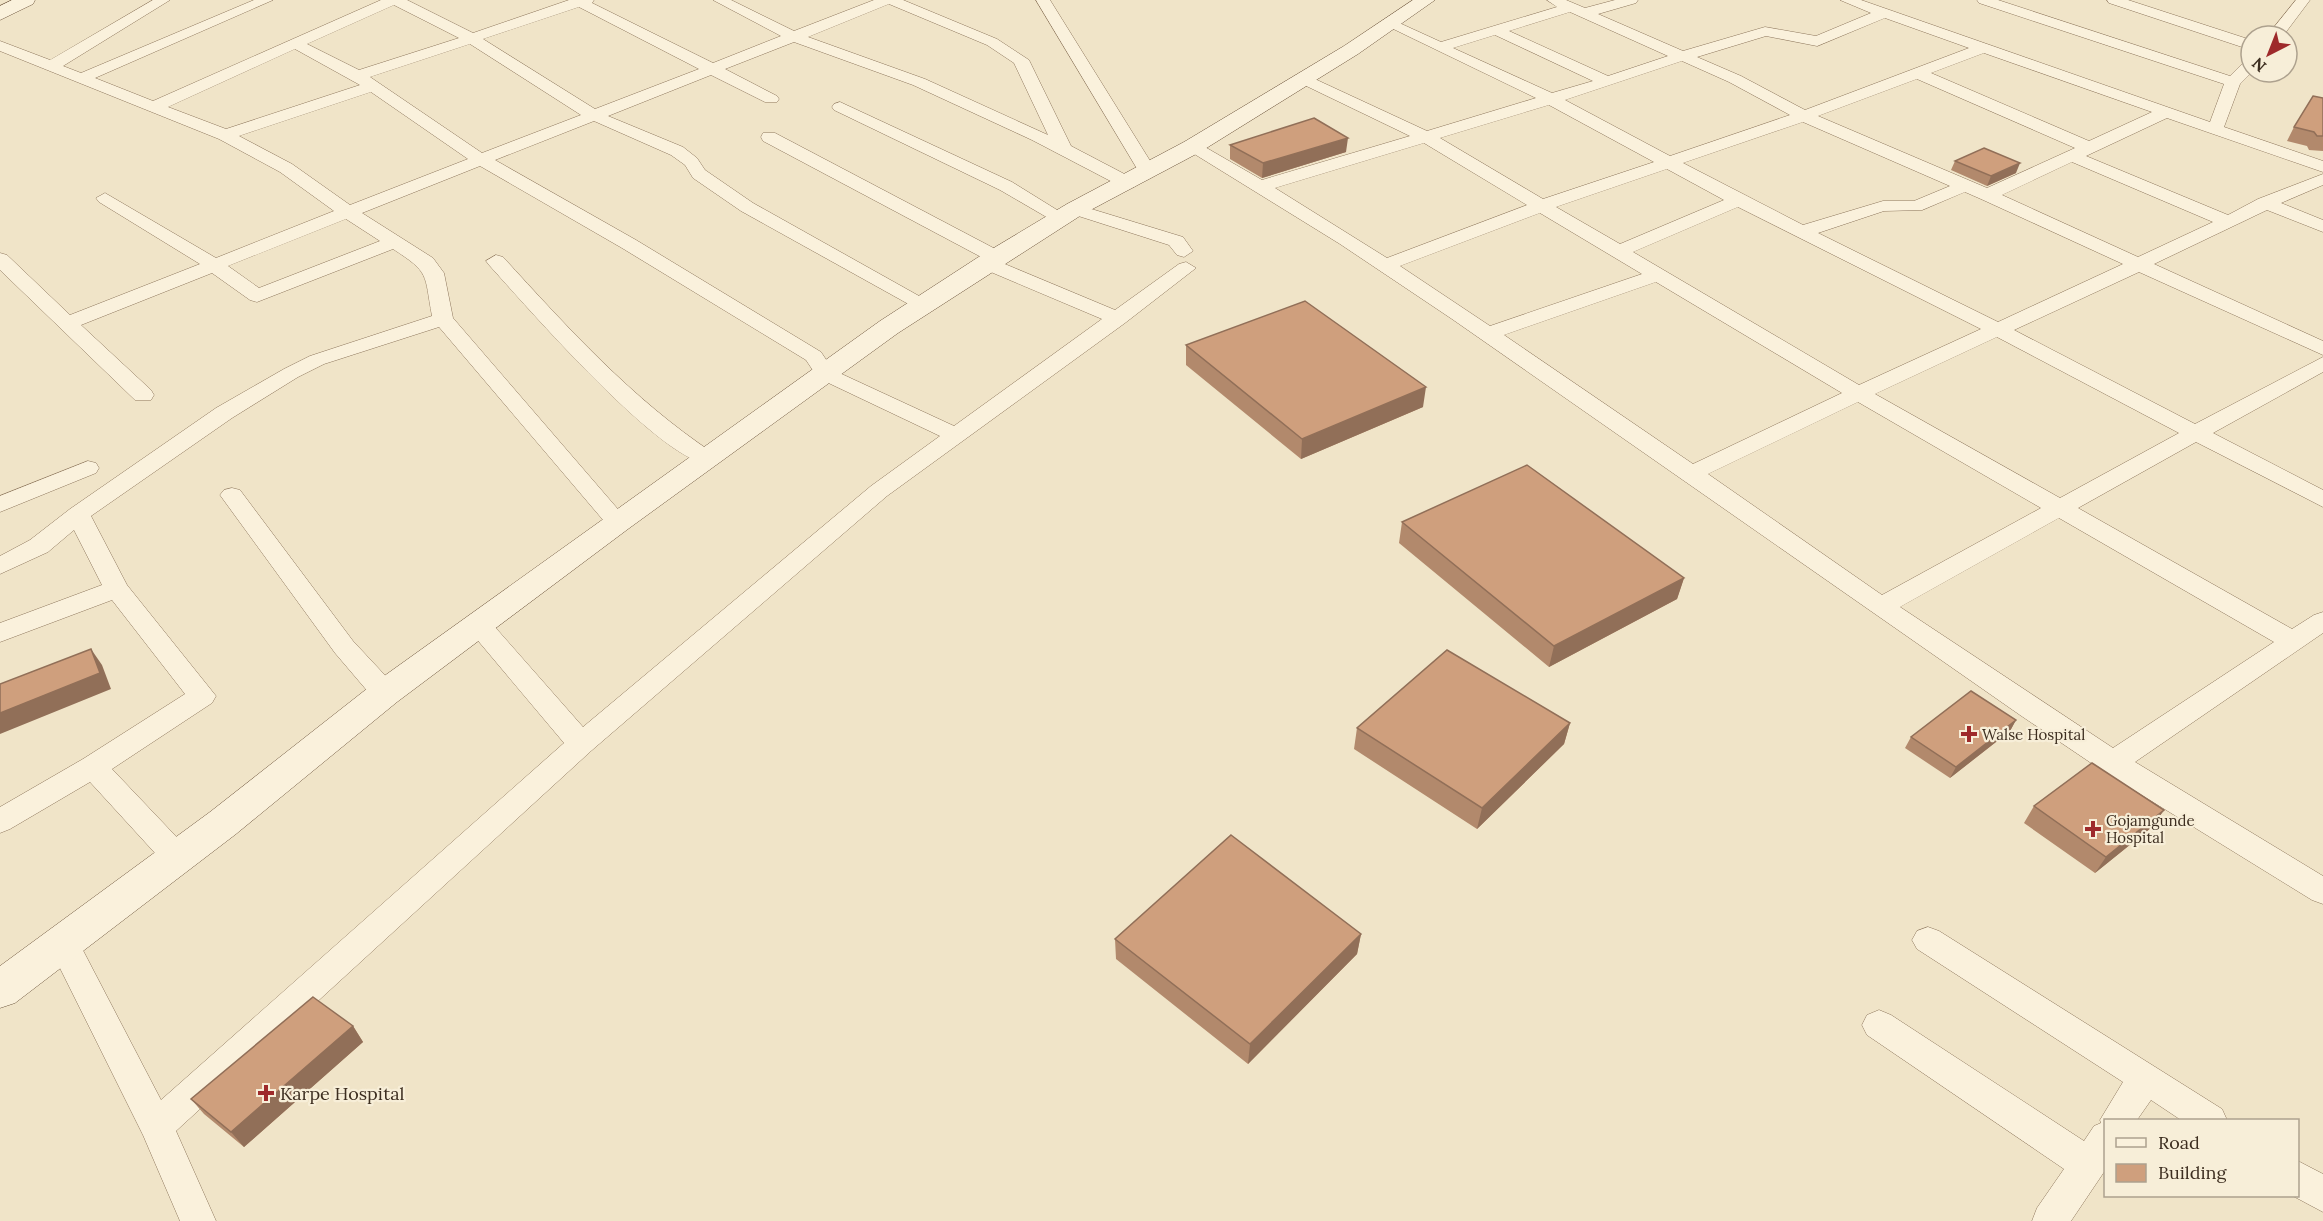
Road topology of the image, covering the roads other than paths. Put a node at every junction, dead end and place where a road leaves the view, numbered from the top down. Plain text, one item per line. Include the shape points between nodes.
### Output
1 (26, 0) edge
2 (163, 0) edge
3 (266, 0) edge
4 (394, 0) edge
5 (720, 0) edge
6 (889, 0) edge
7 (1044, 0) edge
8 (1426, 0) edge
9 (1554, 0) edge
10 (1631, 0) edge
11 (1847, 0) edge
12 (1984, 0) edge
13 (2114, 0) edge
14 (2303, 0) edge
15 (581, 1) edge
16 (2143, 4) edge
17 (1884, 8) edge
18 (1579, 10) junction
19 (0, 14) edge
20 (1390, 24) junction
21 (2284, 24) edge
22 (1496, 30) junction
23 (792, 36) junction
24 (2097, 36) junction
25 (471, 39) junction
26 (2239, 40) edge
27 (296, 44) junction
28 (0, 46) edge
29 (1440, 47) junction
30 (1983, 48) junction
31 (1682, 56) junction
32 (50, 67) junction
33 (710, 68) junction
34 (1917, 73) junction
35 (2239, 76) edge
36 (82, 78) junction
37 (1304, 79) junction
38 (366, 81) junction
39 (1607, 82) junction
40 (2233, 82) junction
41 (771, 99) dead end
42 (1551, 99) junction
43 (153, 107) junction
44 (840, 107) dead end
45 (2166, 112) junction
46 (593, 115) junction
47 (1804, 116) junction
48 (2216, 129) junction
49 (225, 135) junction
50 (769, 137) dead end
51 (1426, 137) junction
52 (1192, 147) junction
53 (2090, 148) junction
54 (1064, 150) junction
55 (2072, 156) junction
56 (480, 159) junction
57 (1670, 162) junction
58 (2323, 167) edge
59 (1138, 177) junction
60 (2323, 179) edge
61 (1262, 186) junction
62 (1965, 186) junction
63 (1987, 195) junction
64 (105, 198) dead end
65 (1738, 200) junction
66 (2264, 202) junction
67 (1541, 206) junction
68 (347, 212) junction
69 (1068, 214) junction
70 (2227, 220) junction
71 (2323, 226) edge
72 (1802, 232) junction
73 (396, 241) junction
74 (1618, 252) junction
75 (0, 259) edge
76 (991, 260) junction
77 (496, 261) dead end
78 (213, 264) junction
79 (1386, 265) junction
80 (2137, 266) junction
81 (1657, 275) junction
82 (921, 305) junction
83 (443, 318) junction
84 (1118, 319) junction
85 (67, 323) junction
86 (1997, 329) junction
87 (1488, 334) junction
88 (2323, 349) edge
89 (2323, 363) edge
90 (825, 374) junction
91 (1857, 393) junction
92 (143, 395) dead end
93 (2197, 433) junction
94 (956, 435) junction
95 (705, 458) junction
96 (88, 468) dead end
97 (1692, 473) junction
98 (232, 495) dead end
99 (2323, 500) edge
100 (0, 505) edge
101 (2060, 508) junction
102 (78, 514) junction
103 (616, 522) junction
104 (0, 566) edge
105 (117, 589) junction
106 (1882, 606) junction
107 (2323, 621) edge
108 (478, 624) junction
109 (0, 633) edge
110 (2293, 641) junction
111 (385, 693) junction
112 (581, 744) junction
113 (2113, 763) junction
114 (93, 767) junction
115 (0, 821) edge
116 (176, 856) junction
117 (2323, 891) edge
118 (1928, 940) dead end
119 (64, 944) junction
120 (0, 990) edge
121 (1879, 1025) dead end
122 (2146, 1078) junction
123 (2118, 1119) edge
124 (2208, 1119) edge
125 (156, 1126) junction
126 (2097, 1151) edge
127 (2299, 1179) edge
128 (2323, 1195) edge
129 (198, 1221) edge
130 (2050, 1221) edge

1 - 19 street
2 - 32 street
3 - 36 street
4 - 25 street
4 - 27 street
5 - 23 street
6 - 23 street
6 - 54 street via 992,42 1021,60
7 - 59 street via 1072,42 1121,132
8 - 20 street
9 - 18 street
10 - 18 street
11 - 17 street
12 - 24 street
13 - 16 street
14 - 21 street
15 - 25 street
15 - 33 street
16 - 24 street
16 - 26 street
17 - 30 street
17 - 31 street via 1817,40 1765,31
18 - 22 street
18 - 31 street
20 - 29 street
20 - 37 street
22 - 29 street
22 - 39 street
23 - 33 street
23 - 54 street via 919,82
24 - 40 street
25 - 38 street
25 - 46 street
27 - 38 street
27 - 43 street
28 - 32 street
29 - 42 street
30 - 34 street
30 - 45 street
31 - 39 street
31 - 47 street
32 - 36 street
33 - 41 street
33 - 46 street
34 - 47 street
34 - 53 street
35 - 40 street
36 - 43 street
37 - 51 street
37 - 52 street
38 - 49 street
38 - 56 street
39 - 42 street
40 - 48 street
42 - 51 street
42 - 57 street
43 - 49 street
44 - 69 street
45 - 48 street
45 - 53 street
46 - 56 street
46 - 82 street via 677,151 699,174 747,207
47 - 57 street
47 - 62 street
48 - 58 street
49 - 68 street via 286,168
50 - 76 street
51 - 61 street
51 - 67 street
52 - 59 street
52 - 61 street
53 - 55 street
54 - 59 street
55 - 63 street
55 - 70 street
56 - 68 street
56 - 90 street via 814,356
57 - 65 street
57 - 67 street
59 - 69 street
60 - 66 street
61 - 79 street
62 - 63 street
62 - 72 street via 1916,206 1883,206
63 - 80 street
64 - 78 street
65 - 72 street
65 - 74 street
66 - 70 street
66 - 71 street
67 - 74 street
67 - 79 street
68 - 73 street
68 - 78 street
69 - 76 street
69 - 84 street via 1176,241 1185,260
70 - 80 street
72 - 86 street
73 - 78 street via 257,296
73 - 83 street via 426,262 434,273
74 - 81 street
75 - 85 street
76 - 82 street
76 - 84 street
77 - 95 street via 592,363 668,435
78 - 85 street
79 - 87 street
80 - 86 street
80 - 88 street
81 - 87 street
81 - 91 street
82 - 90 street
83 - 102 street via 317,360 291,373 224,413
83 - 103 street
84 - 94 street
85 - 92 street
86 - 91 street
86 - 93 street
87 - 97 street
89 - 93 street
90 - 94 street
90 - 95 street
91 - 97 street
91 - 101 street
93 - 99 street
93 - 101 street
94 - 112 street via 879,491
95 - 103 street
96 - 100 street
97 - 106 street
98 - 111 street via 344,647
101 - 106 street
101 - 110 street
102 - 104 street via 39,546
102 - 105 street
103 - 108 street
105 - 109 street
105 - 114 street via 202,696
106 - 113 street
107 - 110 street
108 - 111 street
108 - 112 street
110 - 113 street
111 - 116 street
112 - 125 street
113 - 117 street
114 - 115 street
114 - 116 street
116 - 119 street
118 - 122 street
119 - 120 street
119 - 125 street
121 - 126 street
122 - 123 street
122 - 124 street
125 - 129 street
126 - 130 street
127 - 128 street

